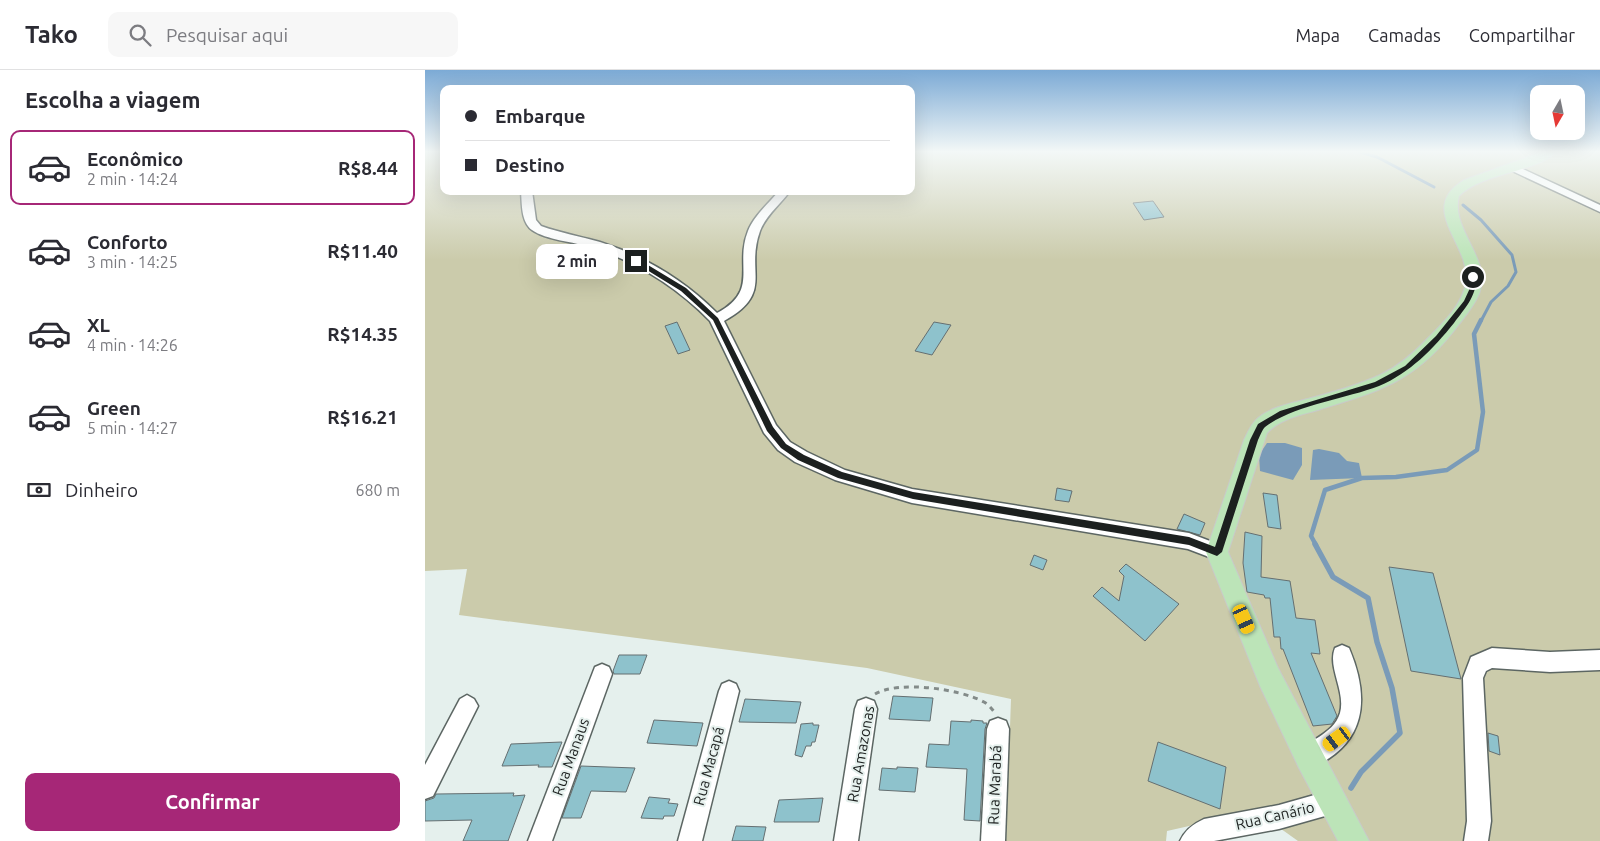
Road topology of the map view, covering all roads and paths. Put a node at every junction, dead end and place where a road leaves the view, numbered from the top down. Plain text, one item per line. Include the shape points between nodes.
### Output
1 (1460, 188) edge
2 (1556, 188) edge
3 (527, 195) edge
4 (781, 195) edge
5 (1600, 209) edge
6 (716, 319) junction
7 (1217, 552) junction
8 (1342, 654) dead end
9 (1600, 660) edge
10 (602, 674) dead end
11 (729, 691) dead end
12 (467, 706) dead end
13 (866, 709) joint
14 (997, 729) joint
15 (1309, 758) junction
16 (425, 788) edge
17 (1332, 802) junction
18 (540, 841) edge
19 (690, 841) edge
20 (846, 841) edge
21 (993, 841) edge
22 (1193, 841) edge
23 (1354, 841) edge
24 (1476, 841) edge

1 - 7 main road via 1451,200 1455,223 1473,270 1474,288 1467,302 1450,324 1399,373 1377,384 1283,413 1261,426
2 - 5 street
3 - 6 street via 530,221 537,228 597,245 636,261 684,290
4 - 6 street via 761,218 754,232 749,291 739,305
6 - 7 street via 769,429 784,446 801,458 841,475 913,496 1189,541
7 - 15 main road via 1269,677
8 - 15 street via 1352,696 1350,717 1337,739
9 - 24 street via 1550,662 1492,658 1477,664 1473,678 1479,821
10 - 18 street, Rua Manaus
11 - 19 street, Rua Macapá
12 - 16 street
13 - 14 path, Rua Amazonas via 878,690 896,686 920,687 985,702 994,712
13 - 20 street, Rua Amazonas
14 - 21 street, Rua Marabá
15 - 17 main road
17 - 22 street, Rua Canário via 1279,817 1204,831
17 - 23 main road

